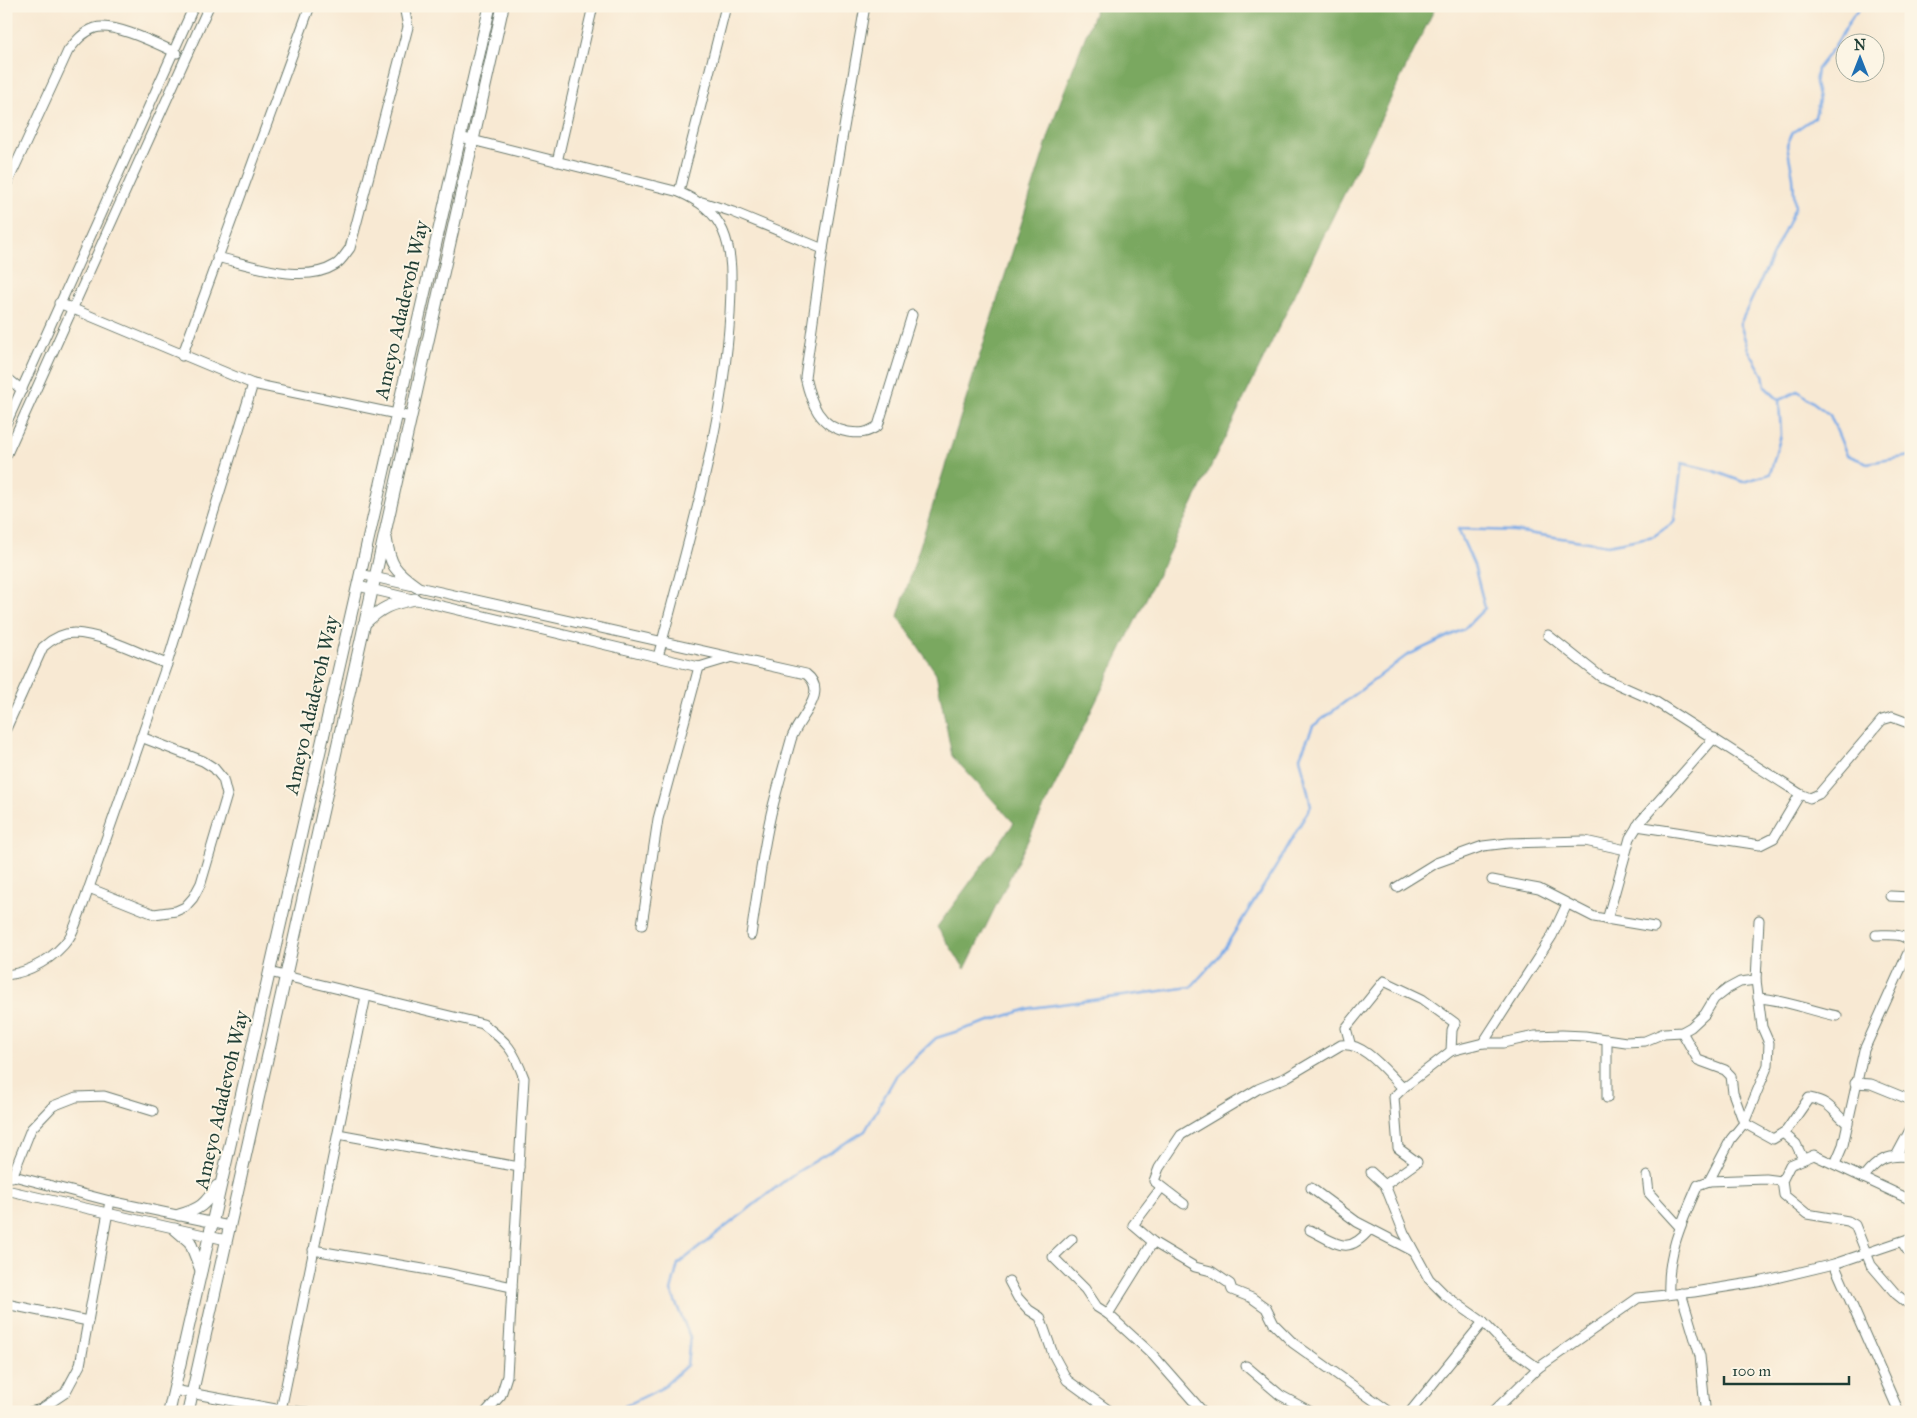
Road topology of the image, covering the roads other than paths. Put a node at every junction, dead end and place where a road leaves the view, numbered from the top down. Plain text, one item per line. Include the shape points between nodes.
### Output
1 (194, 6) edge
2 (209, 6) edge
3 (310, 6) edge
4 (404, 6) edge
5 (490, 6) edge
6 (503, 6) edge
7 (594, 6) edge
8 (726, 6) edge
9 (865, 6) edge
10 (173, 51) junction
11 (185, 57) junction
12 (460, 137) junction
13 (473, 140) junction
14 (558, 162) junction
15 (6, 186) edge
16 (679, 192) junction
17 (699, 201) junction
18 (823, 249) junction
19 (217, 257) junction
20 (59, 303) junction
21 (72, 308) junction
22 (912, 315) dead end
23 (182, 356) junction
24 (6, 377) edge
25 (253, 384) junction
26 (22, 390) junction
27 (397, 414) junction
28 (411, 417) junction
29 (6, 424) edge
30 (6, 456) edge
31 (385, 531) junction
32 (359, 580) junction
33 (373, 583) junction
34 (416, 587) junction
35 (415, 599) junction
36 (364, 624) junction
37 (1548, 635) dead end
38 (662, 643) junction
39 (658, 657) junction
40 (731, 657) junction
41 (167, 664) junction
42 (699, 667) junction
43 (1911, 724) edge
44 (6, 729) edge
45 (141, 737) junction
46 (1714, 738) junction
47 (1800, 794) junction
48 (1637, 826) junction
49 (1626, 850) junction
50 (1492, 880) dead end
51 (1398, 887) dead end
52 (88, 888) junction
53 (1890, 896) dead end
54 (1911, 897) edge
55 (1567, 904) junction
56 (1607, 920) junction
57 (1759, 920) dead end
58 (642, 925) dead end
59 (1654, 928) dead end
60 (751, 935) dead end
61 (1876, 935) dead end
62 (1911, 944) edge
63 (269, 972) junction
64 (6, 975) edge
65 (285, 976) junction
66 (1756, 980) junction
67 (366, 996) junction
68 (1758, 998) junction
69 (1837, 1016) dead end
70 (1682, 1032) junction
71 (1606, 1039) junction
72 (1350, 1043) junction
73 (1483, 1043) junction
74 (1451, 1051) junction
75 (1855, 1083) junction
76 (1402, 1088) junction
77 (1607, 1098) dead end
78 (1908, 1099) dead end
79 (153, 1112) dead end
80 (1744, 1123) junction
81 (1848, 1124) junction
82 (1911, 1128) edge
83 (1783, 1133) junction
84 (338, 1134) junction
85 (1896, 1156) junction
86 (1911, 1157) edge
87 (1803, 1159) junction
88 (1835, 1164) junction
89 (519, 1167) junction
90 (1371, 1172) dead end
91 (9, 1176) edge
92 (223, 1176) junction
93 (1647, 1176) dead end
94 (1863, 1178) junction
95 (1709, 1181) junction
96 (1782, 1181) junction
97 (1385, 1185) junction
98 (1161, 1188) junction
99 (1311, 1188) dead end
100 (6, 1190) edge
101 (1911, 1200) edge
102 (110, 1201) junction
103 (1184, 1204) dead end
104 (108, 1214) junction
105 (178, 1215) junction
106 (212, 1222) junction
107 (229, 1226) junction
108 (1679, 1226) junction
109 (175, 1228) junction
110 (1370, 1229) junction
111 (1310, 1230) dead end
112 (209, 1236) junction
113 (1072, 1239) dead end
114 (226, 1240) junction
115 (1906, 1240) edge
116 (1154, 1242) junction
117 (313, 1250) junction
118 (1414, 1251) junction
119 (1866, 1253) junction
120 (1911, 1256) edge
121 (1834, 1264) junction
122 (201, 1272) junction
123 (1010, 1281) dead end
124 (512, 1287) junction
125 (1680, 1293) junction
126 (1669, 1294) junction
127 (1910, 1302) edge
128 (6, 1304) edge
129 (1108, 1314) junction
130 (88, 1321) junction
131 (1483, 1322) junction
132 (1246, 1366) dead end
133 (1538, 1368) junction
134 (174, 1390) junction
135 (192, 1393) junction
136 (1705, 1407) dead end
137 (281, 1410) junction
138 (30, 1412) edge
139 (169, 1412) edge
140 (188, 1412) edge
141 (307, 1412) edge
142 (486, 1412) edge
143 (1111, 1412) edge
144 (1203, 1412) edge
145 (1310, 1412) edge
146 (1390, 1412) edge
147 (1410, 1412) edge
148 (1493, 1412) edge
149 (1899, 1412) edge

1 - 10 street
2 - 11 street
3 - 19 street
4 - 19 street via 408,27 350,248 336,265 318,273 296,275
5 - 12 street, Ameyo Adadevoh Way
6 - 13 street, Ameyo Adadevoh Way
7 - 14 street
8 - 16 street
9 - 18 street
10 - 11 street
10 - 15 street via 113,27 96,28 80,36 68,51
10 - 20 street
11 - 21 street
12 - 13 street
12 - 27 street, Ameyo Adadevoh Way
13 - 14 street
13 - 28 street, Ameyo Adadevoh Way
14 - 16 street
16 - 17 street
17 - 18 street
17 - 38 street via 724,232 731,264 728,345 712,449
18 - 22 street via 806,377 810,397 821,419 835,430 861,434 878,426
19 - 23 street
20 - 21 street
20 - 26 street
21 - 23 street
21 - 30 street
23 - 25 street
24 - 26 street
25 - 27 street
25 - 41 street
26 - 29 street
27 - 28 street
27 - 32 street, Ameyo Adadevoh Way
28 - 31 street, Ameyo Adadevoh Way
31 - 33 street, Ameyo Adadevoh Way
31 - 34 street via 389,557 396,572
32 - 33 street
32 - 63 street, Ameyo Adadevoh Way
33 - 34 street
33 - 35 street
33 - 36 street, Ameyo Adadevoh Way
34 - 38 street
35 - 36 street via 390,604
35 - 39 street
36 - 65 street, Ameyo Adadevoh Way
37 - 46 street via 1601,677 1653,700
38 - 39 street
38 - 40 street
39 - 42 street
40 - 42 street
40 - 60 street via 806,674 816,686 812,705 793,730 771,816
41 - 44 street via 90,635 62,635 43,647
41 - 45 street
42 - 58 street via 658,819
43 - 47 street via 1892,717 1882,720 1819,794 1810,798
45 - 52 street
45 - 52 street via 203,761 223,779 227,795 201,883 185,907 164,914 154,914
46 - 47 street
46 - 48 street
47 - 48 street via 1774,838 1760,845
48 - 49 street
49 - 51 street via 1585,841 1483,846 1436,863
49 - 56 street
50 - 55 street via 1539,889
52 - 64 street via 69,938 50,957 16,974
53 - 54 street
55 - 56 street
55 - 73 street via 1552,936
56 - 59 street
57 - 66 street
61 - 62 street via 1894,934 1908,939
62 - 75 street via 1864,1050
63 - 65 street
63 - 92 street, Ameyo Adadevoh Way
65 - 67 street
65 - 107 street, Ameyo Adadevoh Way
66 - 68 street
66 - 70 street via 1740,982 1727,989 1714,999 1705,1014
67 - 84 street
67 - 89 street via 483,1024 515,1052 524,1078
68 - 69 street
68 - 80 street via 1770,1052 1763,1079
70 - 71 street via 1664,1033 1645,1041
70 - 80 street via 1698,1060 1725,1070 1731,1076 1733,1093
71 - 73 street via 1562,1035
71 - 77 street
72 - 74 street via 1346,1028 1384,982 1422,999 1455,1023
72 - 76 street via 1360,1047
72 - 98 street via 1258,1089 1181,1135 1154,1181
73 - 74 street
74 - 76 street
75 - 78 street via 1871,1084
75 - 81 street
76 - 97 street via 1394,1097 1398,1148 1417,1162
79 - 91 street via 104,1096 76,1097 53,1106 31,1129
80 - 83 street via 1773,1139
80 - 95 street via 1731,1139
81 - 83 street via 1827,1102 1810,1098
81 - 88 street
82 - 85 street
83 - 87 street via 1796,1144
84 - 89 street
84 - 117 street
85 - 86 street
85 - 94 street via 1875,1163
87 - 88 street via 1814,1155
87 - 96 street via 1790,1165
88 - 94 street
89 - 124 street
90 - 97 street
91 - 102 street
92 - 105 street via 207,1202 196,1210
92 - 106 street, Ameyo Adadevoh Way
93 - 108 street via 1649,1193
94 - 101 street
95 - 96 street
95 - 108 street via 1698,1185
96 - 119 street via 1784,1195 1807,1214 1855,1225
97 - 118 street
98 - 103 street
98 - 116 street via 1133,1225
99 - 110 street
100 - 104 street
102 - 104 street
102 - 105 street
104 - 109 street
104 - 130 street
105 - 106 street
106 - 107 street
106 - 112 street, Ameyo Adadevoh Way
107 - 114 street, Ameyo Adadevoh Way
108 - 126 street via 1668,1279
109 - 112 street
109 - 122 street via 190,1242
110 - 111 street via 1352,1246 1343,1246
110 - 118 street
112 - 114 street
112 - 122 street, Ameyo Adadevoh Way
113 - 129 street via 1053,1257 1097,1307
114 - 135 street, Ameyo Adadevoh Way
115 - 119 street
115 - 120 street
116 - 129 street
116 - 146 street via 1195,1267 1211,1271 1230,1284 1232,1290 1266,1308 1274,1324 1294,1343
117 - 124 street
117 - 137 street
118 - 131 street via 1429,1279 1446,1296
119 - 121 street
119 - 127 street via 1871,1265 1896,1294
121 - 125 street via 1763,1281
121 - 149 street
122 - 134 street, Ameyo Adadevoh Way
123 - 143 street via 1028,1310 1040,1317 1053,1354 1067,1380
124 - 142 street via 507,1376 501,1395
125 - 126 street
125 - 136 street via 1700,1356
126 - 133 street via 1638,1298
128 - 130 street
129 - 144 street via 1152,1354
130 - 138 street via 80,1365 65,1393 41,1409
131 - 133 street via 1502,1342
131 - 147 street
132 - 145 street via 1280,1395
133 - 148 street
134 - 135 street
134 - 139 street, Ameyo Adadevoh Way
135 - 137 street
135 - 140 street, Ameyo Adadevoh Way
137 - 141 street

